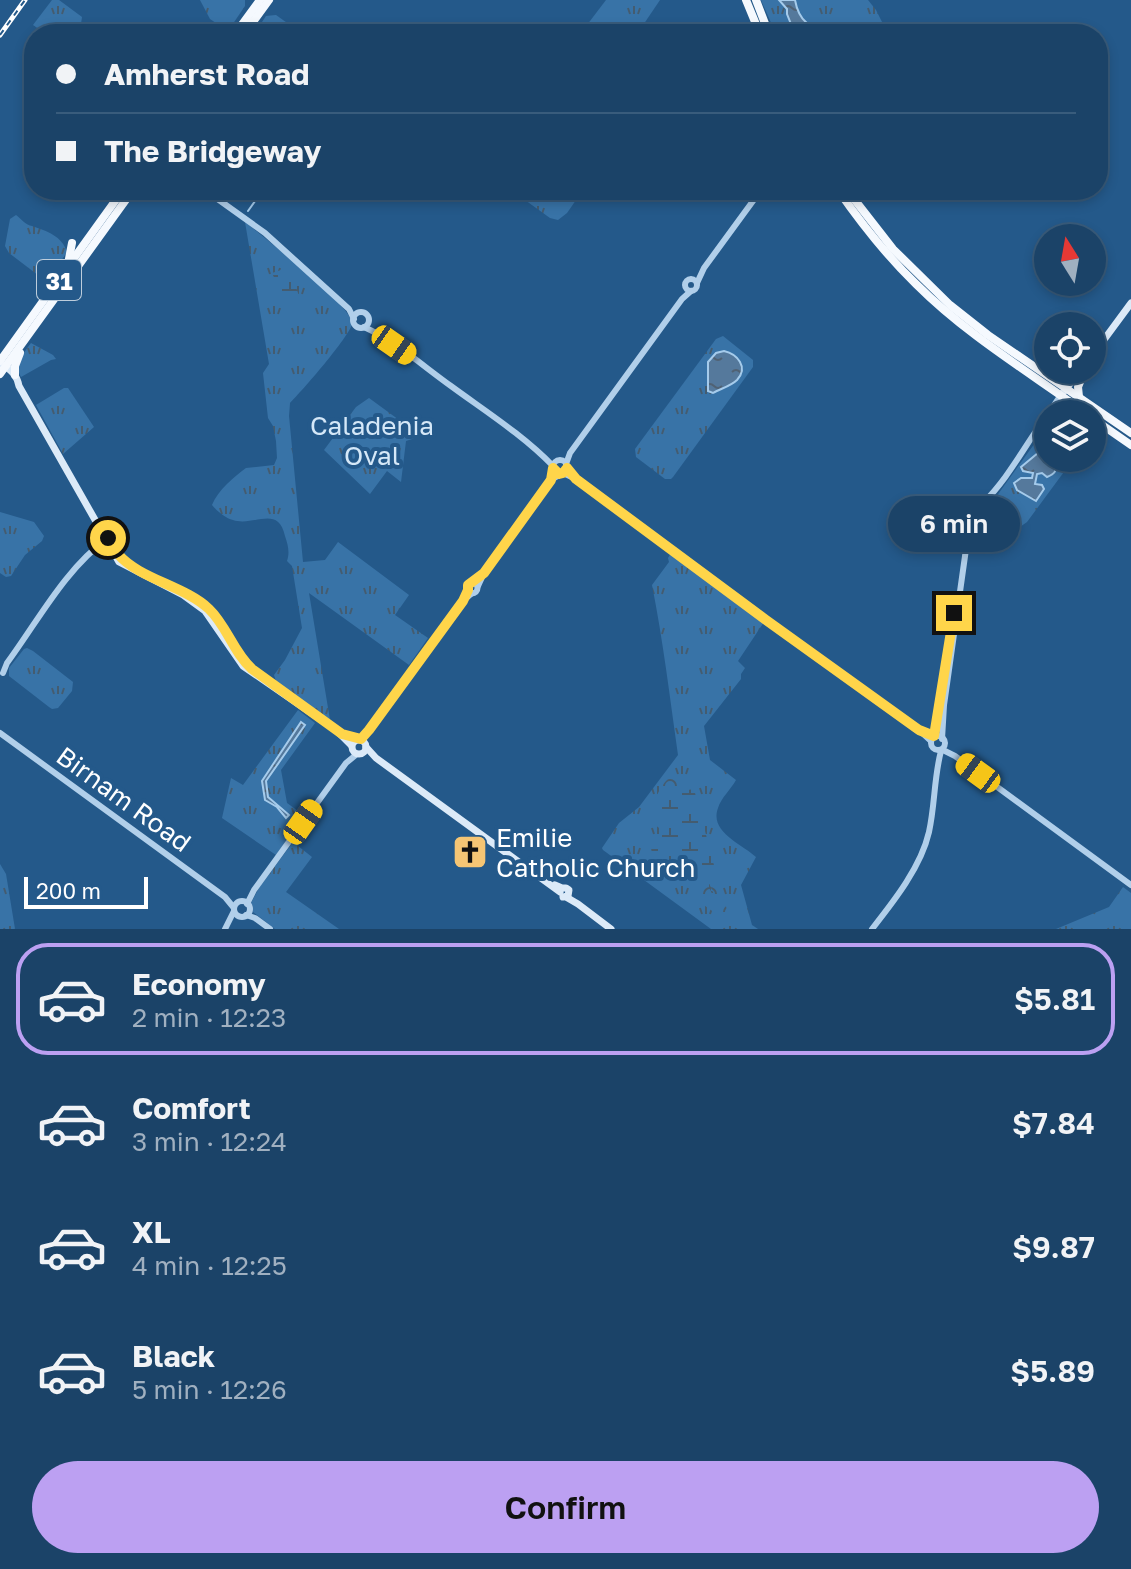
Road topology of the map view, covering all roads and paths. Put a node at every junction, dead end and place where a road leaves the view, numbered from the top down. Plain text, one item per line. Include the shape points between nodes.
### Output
1 (260, 0) edge
2 (269, 0) edge
3 (746, 0) edge
4 (756, 0) edge
5 (242, 24) edge
6 (251, 24) edge
7 (756, 24) edge
8 (765, 24) edge
9 (116, 200) edge
10 (126, 200) edge
11 (219, 200) edge
12 (754, 200) edge
13 (845, 200) edge
14 (855, 200) edge
15 (72, 243) dead end
16 (67, 269) junction
17 (1131, 303) edge
18 (356, 316) junction
19 (36, 324) junction
20 (366, 324) junction
21 (1106, 338) edge
22 (1025, 358) junction
23 (1034, 361) edge
24 (1, 368) edge
25 (15, 375) junction
26 (1073, 384) edge
27 (1078, 384) edge
28 (19, 386) junction
29 (1066, 393) junction
30 (1079, 397) junction
31 (1061, 400) edge
32 (1073, 400) edge
33 (1106, 428) edge
34 (1131, 433) edge
35 (1034, 437) edge
36 (1034, 440) edge
37 (1131, 445) edge
38 (560, 467) junction
39 (985, 505) junction
40 (108, 542) junction
41 (2, 669) edge
42 (0, 681) edge
43 (0, 733) edge
44 (938, 743) junction
45 (359, 746) junction
46 (1131, 885) edge
47 (241, 908) junction
48 (227, 927) edge
49 (270, 929) edge
50 (611, 929) edge
51 (872, 929) edge

1 - 5 main road
2 - 6 main road
3 - 7 main road
4 - 8 main road
9 - 16 main road, 31
10 - 19 main road, 31
11 - 18 street via 265,233
12 - 38 street via 694,281 687,281 682,299
13 - 29 main road via 918,286 960,323
14 - 22 main road via 938,294
15 - 16 main road
16 - 24 main road, 31
17 - 21 main road
18 - 20 street via 367,315
18 - 20 street via 356,326
19 - 24 main road, 31
19 - 25 main road via 19,354
20 - 38 street
22 - 23 main road
22 - 29 main road
24 - 25 main road
24 - 28 main road
25 - 28 main road
26 - 29 main road
27 - 30 main road
28 - 40 main road
29 - 30 main road
29 - 31 street
29 - 32 main road
30 - 34 main road
33 - 37 main road
35 - 39 street
36 - 39 street
38 - 44 street
38 - 45 street via 484,573 468,585 470,592
39 - 44 street via 987,512 980,513 967,542
40 - 41 street via 72,573
40 - 45 main road via 128,564 210,610 252,669
41 - 42 street
43 - 47 street, Birnam Road
44 - 46 street
44 - 51 street via 930,830 906,882
45 - 47 street
45 - 50 main road
47 - 48 street
47 - 49 street

